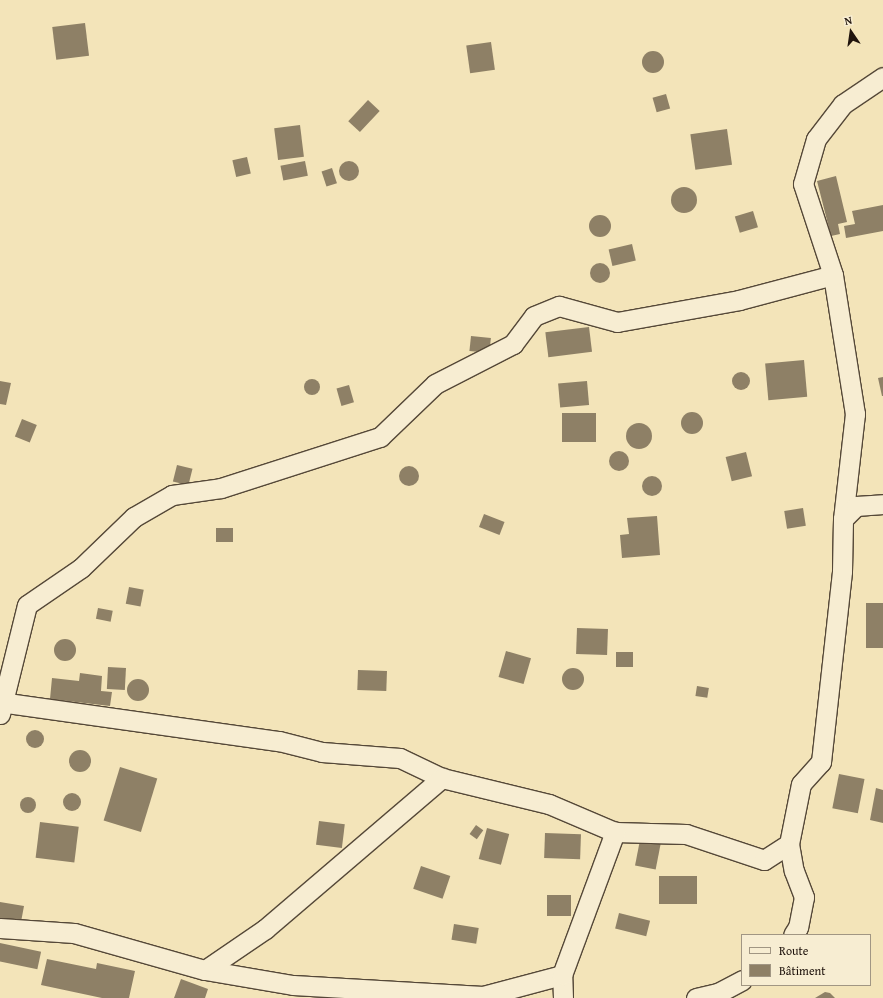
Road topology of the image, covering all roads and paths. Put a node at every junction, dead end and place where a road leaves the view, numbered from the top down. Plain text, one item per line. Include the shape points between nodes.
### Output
1 (883, 77) edge
2 (832, 275) junction
3 (883, 504) edge
4 (843, 519) junction
5 (1, 706) edge
6 (442, 778) junction
7 (615, 832) junction
8 (788, 844) junction
9 (0, 928) edge
10 (794, 934) edge
11 (205, 970) junction
12 (562, 975) junction
13 (741, 981) edge
14 (564, 998) edge
15 (696, 998) edge

1 - 2 street via 842,104 816,139 803,184
2 - 4 street via 855,414
2 - 5 street via 739,300 617,322 559,306 534,316 513,344 435,384 380,437 221,488 172,495 134,517 81,568 27,605
3 - 4 street via 856,506
4 - 8 street via 842,571 821,762 801,784
5 - 6 street via 279,741 322,752 400,758
6 - 7 street via 549,804
6 - 11 street via 265,929
7 - 8 street via 686,834 764,860
7 - 12 street
8 - 10 street via 794,871 804,897 798,928
9 - 11 street via 74,933
11 - 12 street via 294,985 483,996
12 - 14 street
13 - 15 street via 718,993

